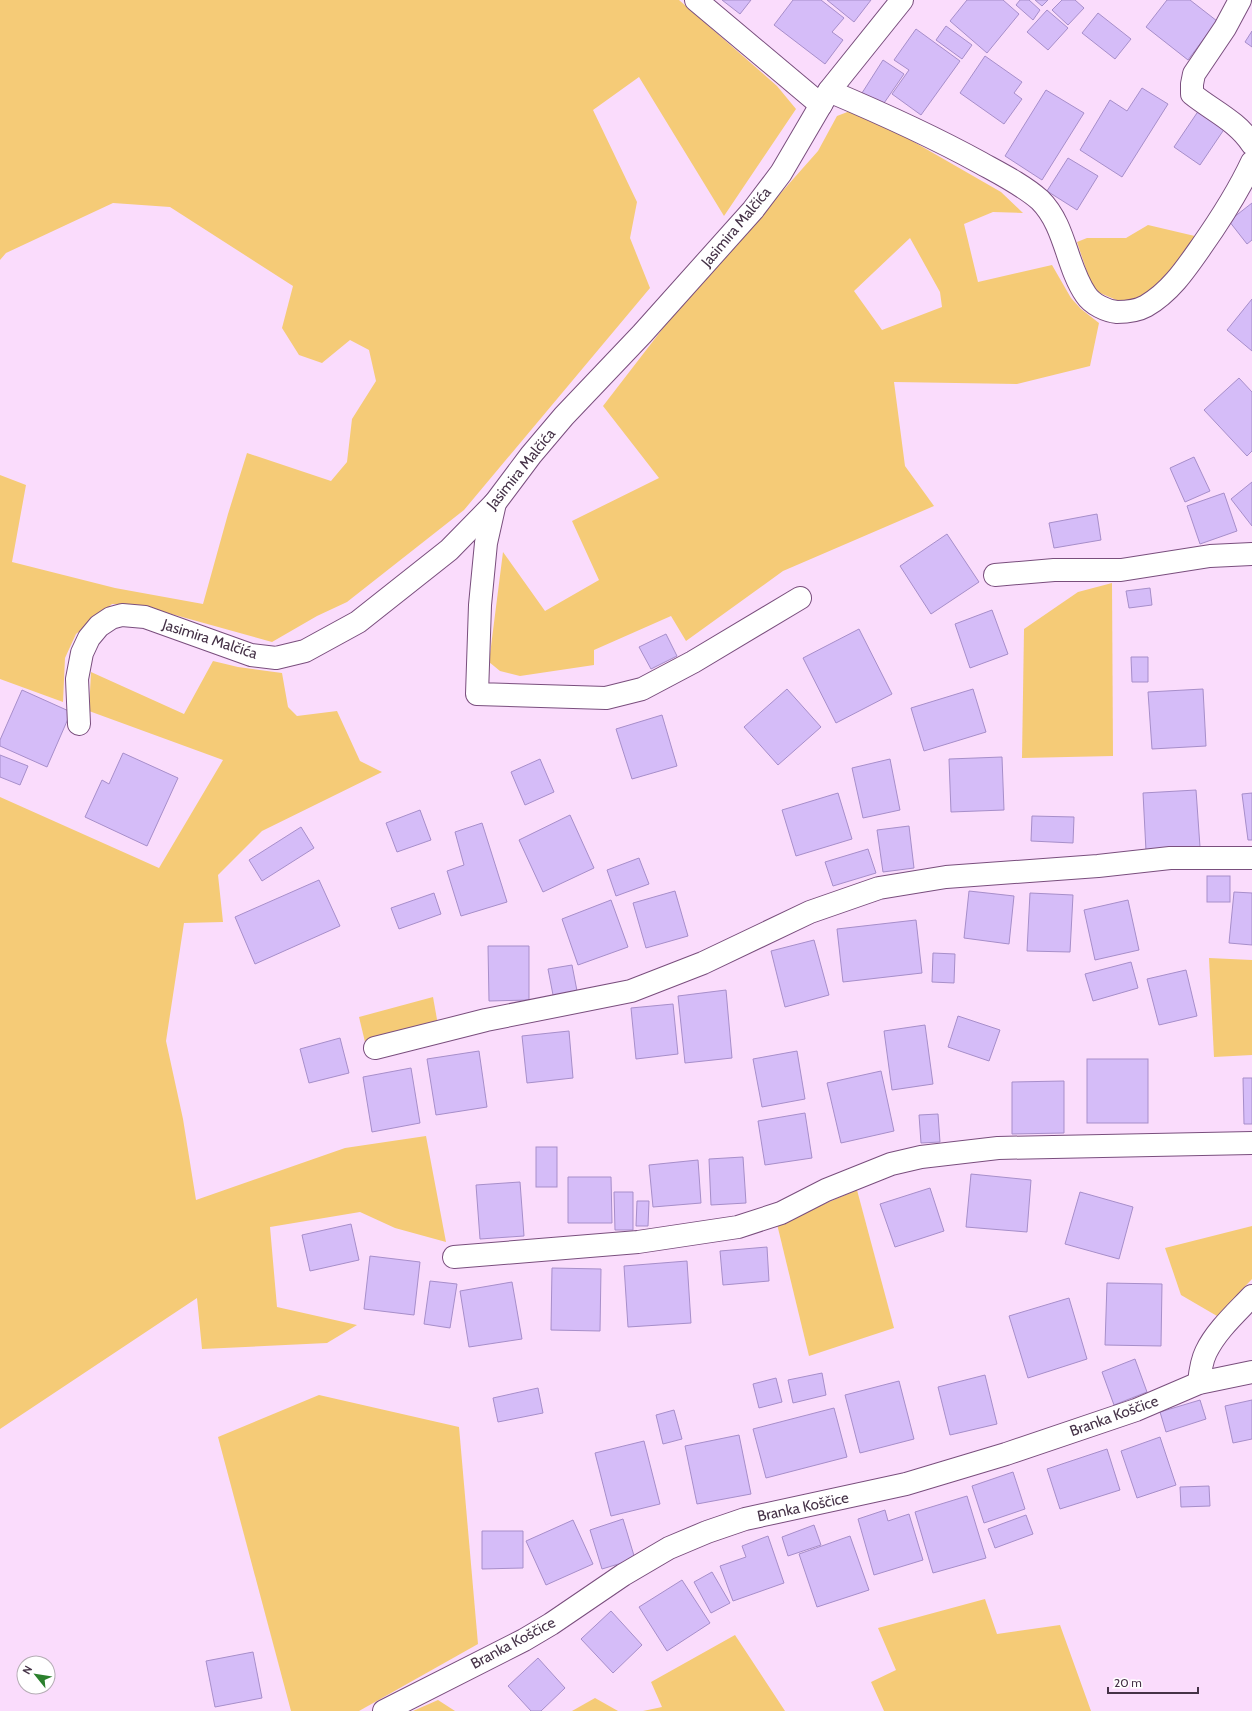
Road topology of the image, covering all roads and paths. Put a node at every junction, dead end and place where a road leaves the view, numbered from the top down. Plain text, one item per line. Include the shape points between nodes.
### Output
1 (696, 0) edge
2 (902, 0) edge
3 (1240, 0) edge
4 (825, 98) junction
5 (1252, 144) edge
6 (1252, 162) edge
7 (495, 503) junction
8 (1252, 554) edge
9 (995, 575) dead end
10 (800, 598) dead end
11 (79, 724) dead end
12 (1252, 858) edge
13 (375, 1048) dead end
14 (1252, 1143) edge
15 (454, 1257) dead end
16 (1252, 1296) edge
17 (1252, 1372) edge
18 (1199, 1383) junction
19 (384, 1711) edge

1 - 4 street
2 - 4 street, Jasimira Malčića
3 - 5 street via 1225,28 1194,74 1192,94 1236,125
4 - 6 street via 876,111 950,146 1019,184 1040,201 1053,218 1077,280 1086,296 1109,311 1126,312 1144,307 1177,281 1241,187
4 - 7 street, Jasimira Malčića via 781,173 753,210 642,334 564,416
7 - 10 street via 486,544 480,605 477,694 606,698 642,689 693,662
7 - 11 street, Jasimira Malčića via 449,550 358,622 305,651 276,658 251,655 145,617 122,615 111,618 99,626 89,638 82,653 77,678
8 - 9 street via 1210,556 1121,570 1054,570
12 - 13 street via 1170,858 946,877 879,888 810,912 703,963 631,991 486,1020
14 - 15 street via 998,1148 921,1157 891,1164 826,1190 781,1213 738,1228 638,1242
16 - 18 street via 1205,1353
17 - 18 street, Branka Koščice
18 - 19 street, Branka Koščice via 1136,1410 1006,1454 906,1484 744,1519 707,1532 669,1548 623,1575 524,1640

